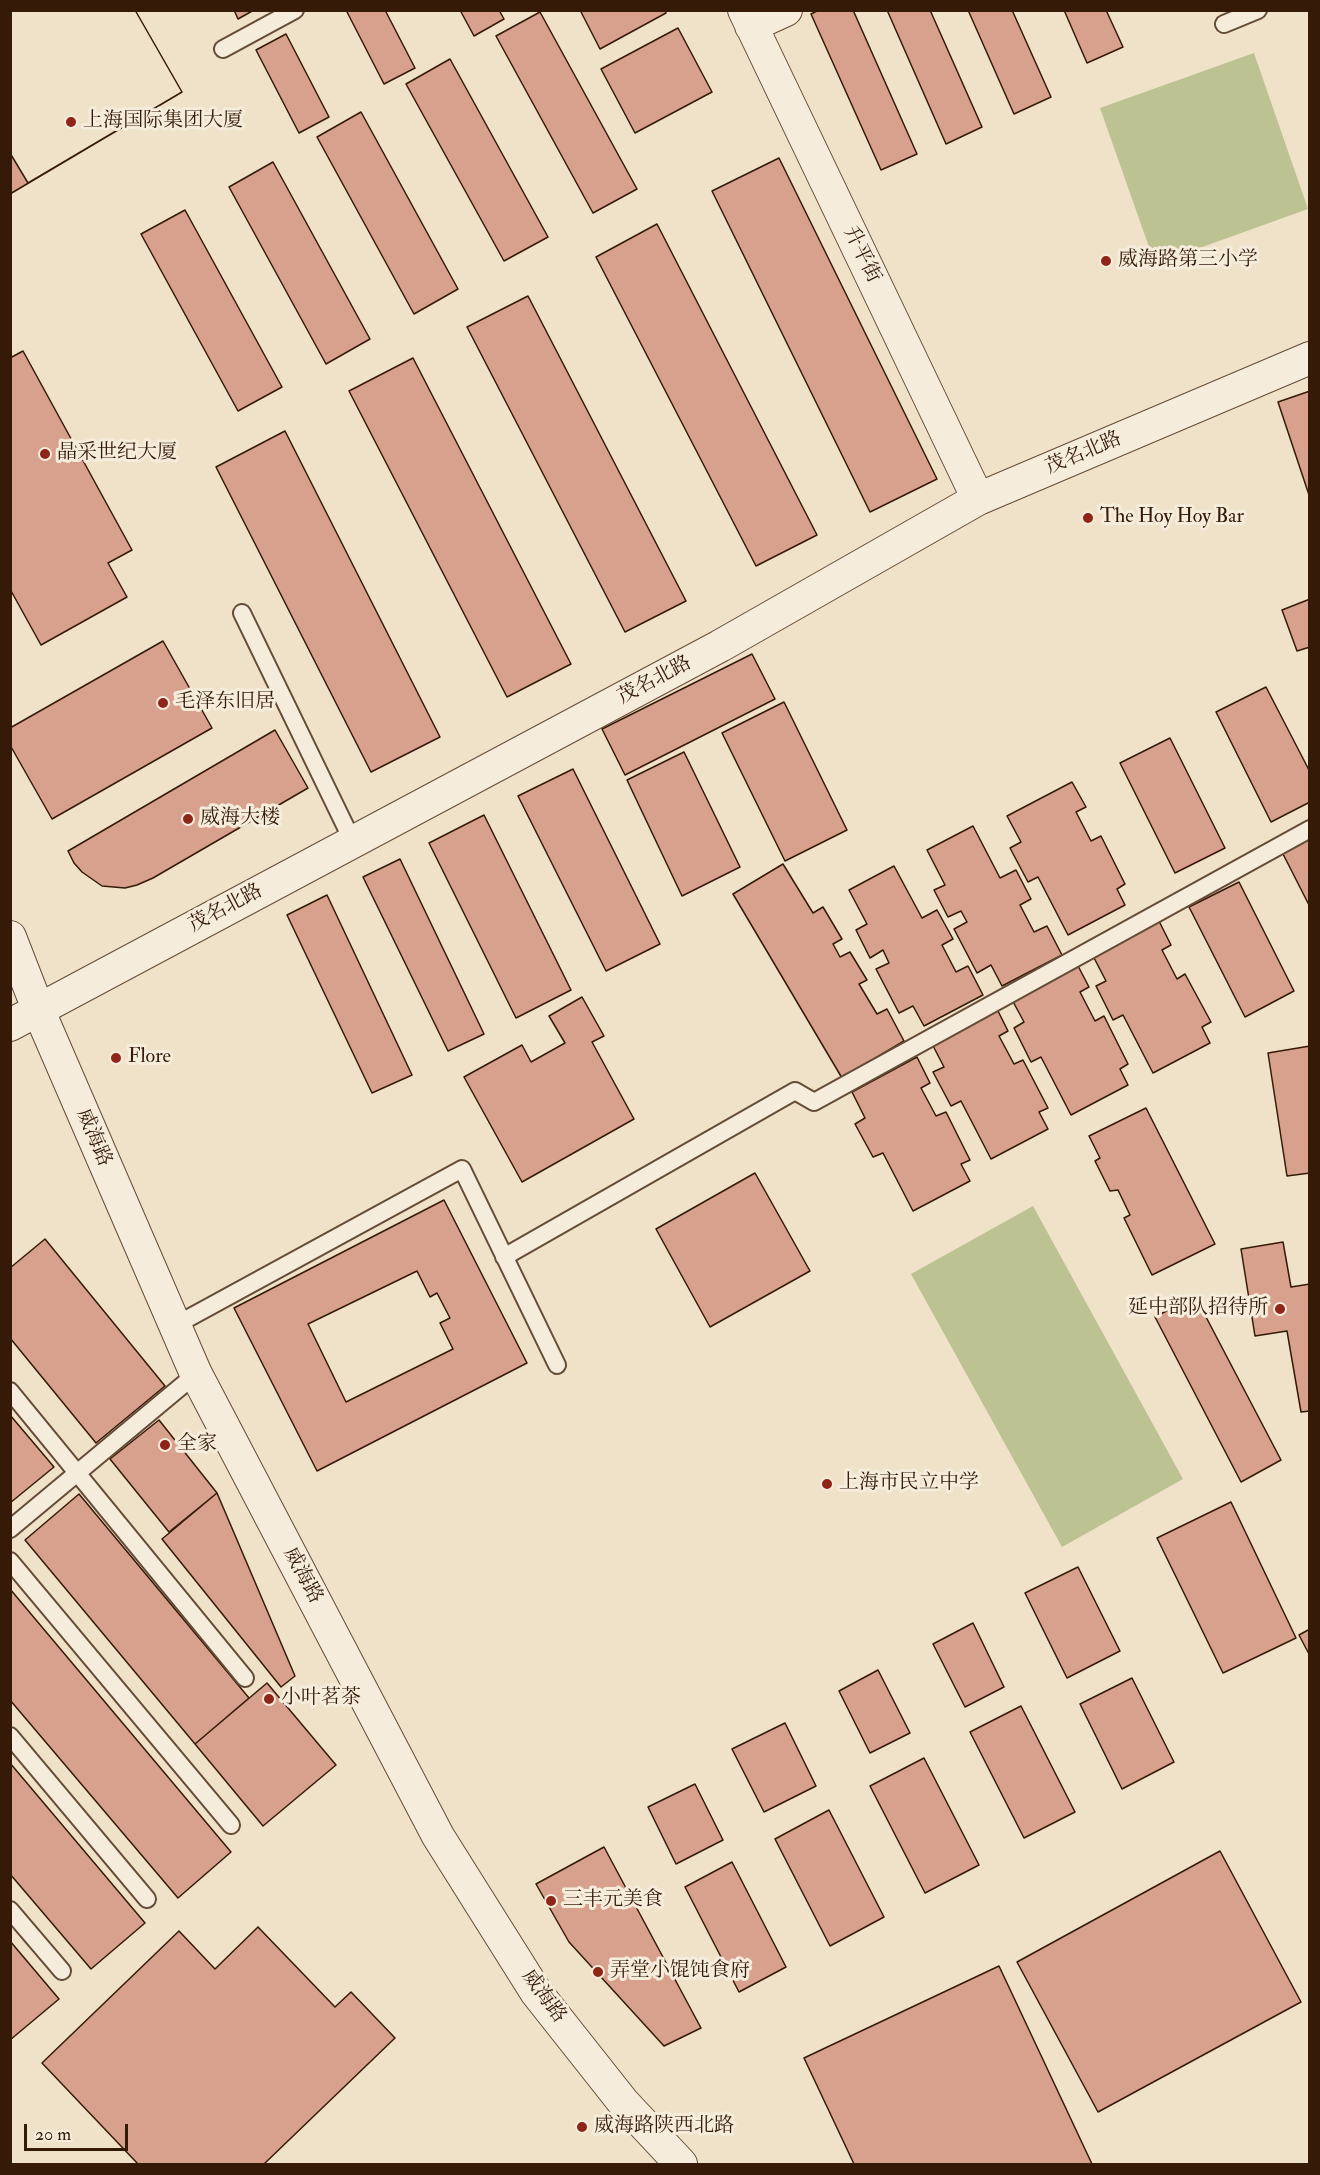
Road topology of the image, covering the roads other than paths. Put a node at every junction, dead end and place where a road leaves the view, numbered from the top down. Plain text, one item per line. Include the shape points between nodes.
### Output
1 (295, 10) edge
2 (786, 10) edge
3 (1258, 10) edge
4 (748, 18) edge
5 (1224, 24) dead end
6 (224, 49) dead end
7 (1310, 358) edge
8 (978, 499) junction
9 (242, 613) dead end
10 (1310, 829) edge
11 (352, 842) junction
12 (10, 937) edge
13 (38, 1009) junction
14 (10, 1025) edge
15 (504, 1257) junction
16 (174, 1326) junction
17 (557, 1365) dead end
18 (196, 1374) junction
19 (10, 1392) edge
20 (77, 1473) junction
21 (10, 1529) edge
22 (10, 1561) edge
23 (246, 1678) dead end
24 (10, 1736) edge
25 (231, 1825) dead end
26 (147, 1899) dead end
27 (10, 1910) edge
28 (62, 1971) dead end
29 (681, 2164) edge

1 - 6 lane
2 - 4 street
3 - 5 lane
4 - 8 street, 升平街
7 - 8 street, 茂名北路
8 - 11 street, 茂名北路 via 720,646
9 - 11 lane
10 - 15 lane via 814,1102 795,1091
11 - 13 street, 茂名北路
12 - 13 street, 威海路
13 - 14 street, 茂名北路
13 - 16 street, 威海路
15 - 16 lane via 462,1169
15 - 17 lane
16 - 18 street, 威海路
18 - 20 lane
18 - 29 street, 威海路 via 438,1836 536,1992 623,2103
19 - 20 lane
20 - 21 lane
20 - 23 lane
22 - 25 lane
24 - 26 lane
27 - 28 lane

